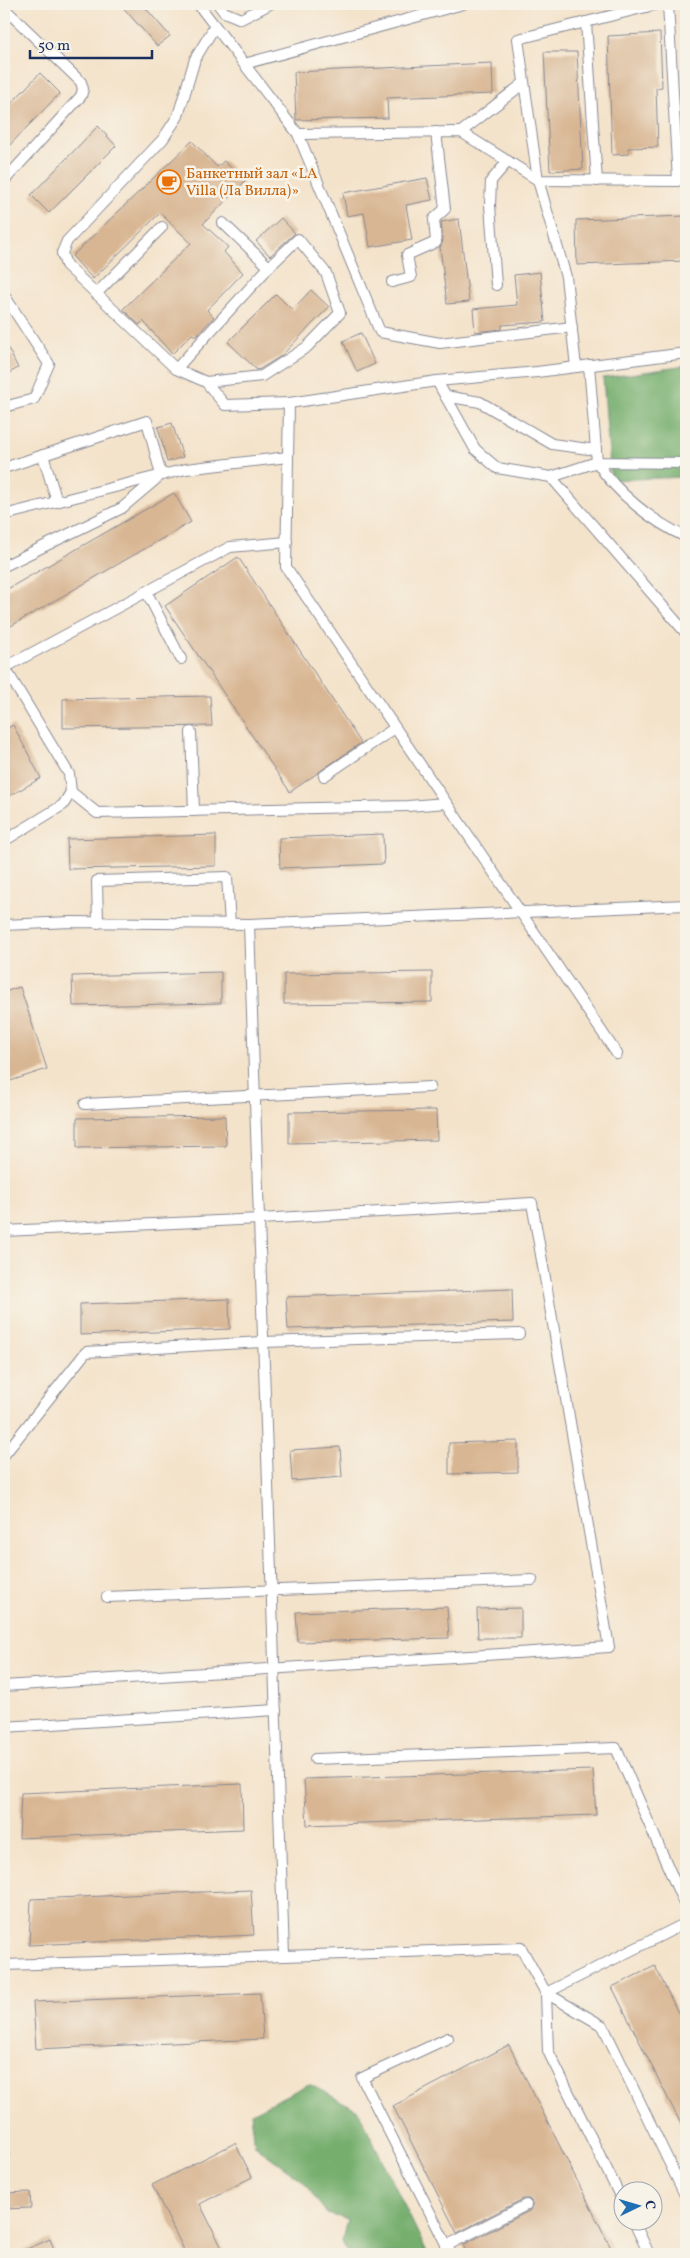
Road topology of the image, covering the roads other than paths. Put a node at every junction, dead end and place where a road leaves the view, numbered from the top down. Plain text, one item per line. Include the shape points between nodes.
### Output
1 (198, 4) edge
2 (218, 4) edge
3 (270, 4) edge
4 (462, 4) edge
5 (658, 4) edge
6 (668, 4) edge
7 (4, 8) edge
8 (586, 22) junction
9 (215, 26) junction
10 (244, 64) junction
11 (524, 83) junction
12 (436, 132) junction
13 (461, 132) junction
14 (298, 134) junction
15 (508, 161) junction
16 (538, 180) junction
17 (597, 180) junction
18 (4, 181) edge
19 (223, 223) dead end
20 (162, 227) dead end
21 (269, 267) junction
22 (392, 282) dead end
23 (496, 286) dead end
24 (96, 294) junction
25 (4, 295) edge
26 (572, 327) junction
27 (686, 353) edge
28 (589, 365) junction
29 (576, 367) junction
30 (176, 369) junction
31 (206, 382) junction
32 (437, 382) junction
33 (445, 396) junction
34 (289, 402) junction
35 (4, 408) edge
36 (596, 450) junction
37 (43, 455) junction
38 (288, 457) junction
39 (597, 462) junction
40 (686, 463) edge
41 (4, 468) edge
42 (161, 475) junction
43 (552, 477) junction
44 (56, 502) junction
45 (4, 515) edge
46 (686, 538) edge
47 (287, 542) junction
48 (4, 566) edge
49 (146, 592) junction
50 (686, 633) edge
51 (180, 659) dead end
52 (4, 668) edge
53 (395, 728) junction
54 (190, 732) dead end
55 (324, 776) dead end
56 (71, 792) junction
57 (446, 803) junction
58 (194, 811) junction
59 (4, 842) edge
60 (686, 905) edge
61 (520, 911) junction
62 (98, 923) junction
63 (230, 924) junction
64 (249, 924) junction
65 (4, 925) edge
66 (617, 1054) dead end
67 (430, 1087) dead end
68 (255, 1096) junction
69 (85, 1104) dead end
70 (260, 1219) junction
71 (4, 1231) edge
72 (519, 1334) dead end
73 (263, 1342) junction
74 (4, 1455) edge
75 (532, 1580) dead end
76 (271, 1590) junction
77 (107, 1597) dead end
78 (274, 1668) junction
79 (4, 1686) edge
80 (276, 1710) junction
81 (4, 1726) edge
82 (315, 1759) dead end
83 (686, 1908) edge
84 (686, 1923) edge
85 (284, 1956) junction
86 (4, 1965) edge
87 (546, 1993) junction
88 (448, 2038) dead end
89 (4, 2157) edge
90 (4, 2163) edge
91 (612, 2180) edge
92 (686, 2197) edge
93 (526, 2205) dead end
94 (638, 2230) edge
95 (448, 2250) edge
96 (649, 2254) edge

1 - 9 lane
2 - 3 lane via 224,12 241,19
4 - 10 lane
5 - 8 lane
6 - 17 lane via 678,181
7 - 18 lane via 81,82 83,89 81,96
8 - 11 lane via 518,39
8 - 17 lane
9 - 10 lane
9 - 24 lane via 195,59 178,116 163,139 68,241 62,253 66,265
10 - 14 lane
11 - 13 lane
11 - 16 lane
12 - 13 lane
12 - 14 lane
12 - 22 lane via 445,209 434,219 436,242 407,255 410,277
13 - 15 lane
14 - 26 lane via 380,332 440,343
15 - 16 lane
15 - 23 lane via 491,181
16 - 17 lane
16 - 26 lane via 566,277
19 - 21 lane
20 - 24 lane
21 - 30 lane
21 - 31 lane via 298,239 326,274 340,313 307,347 262,376
24 - 30 lane
25 - 35 lane via 49,364 34,400
26 - 29 lane
27 - 28 lane
28 - 29 lane
28 - 36 lane
29 - 32 lane
30 - 31 lane
31 - 34 lane via 225,405
32 - 33 lane
32 - 34 lane
33 - 36 lane via 480,402 552,444
33 - 43 lane via 475,449 497,468
34 - 38 lane
36 - 39 lane
37 - 41 lane
37 - 42 lane via 147,421
37 - 44 lane
38 - 42 lane
38 - 47 lane
39 - 40 lane
39 - 43 lane
39 - 46 lane via 608,480 664,528
42 - 44 lane
42 - 48 lane via 122,508
43 - 50 lane
44 - 45 lane
47 - 49 lane via 230,547
47 - 53 lane via 286,567
49 - 51 lane
49 - 52 lane
52 - 56 lane via 69,774
53 - 55 lane
53 - 57 lane
54 - 58 lane
56 - 58 lane via 97,813
56 - 59 lane via 63,805
57 - 58 lane
57 - 61 lane
60 - 61 lane
61 - 64 lane
61 - 66 lane
62 - 63 lane
62 - 63 lane via 97,881 227,877
62 - 65 lane
63 - 64 lane
64 - 68 lane
67 - 68 lane
68 - 69 lane
68 - 70 lane
70 - 71 lane
70 - 73 lane
70 - 78 lane via 532,1203 608,1647
72 - 73 lane
73 - 74 lane via 86,1352
73 - 76 lane
75 - 76 lane
76 - 77 lane
76 - 78 lane
78 - 79 lane
78 - 80 lane
80 - 81 lane
80 - 85 lane
82 - 83 lane via 616,1748
84 - 87 lane
85 - 86 lane
85 - 87 lane via 521,1948
87 - 91 lane via 548,2051
87 - 92 lane via 603,2026
88 - 95 lane via 362,2078
89 - 90 lane
93 - 95 lane
94 - 96 lane

